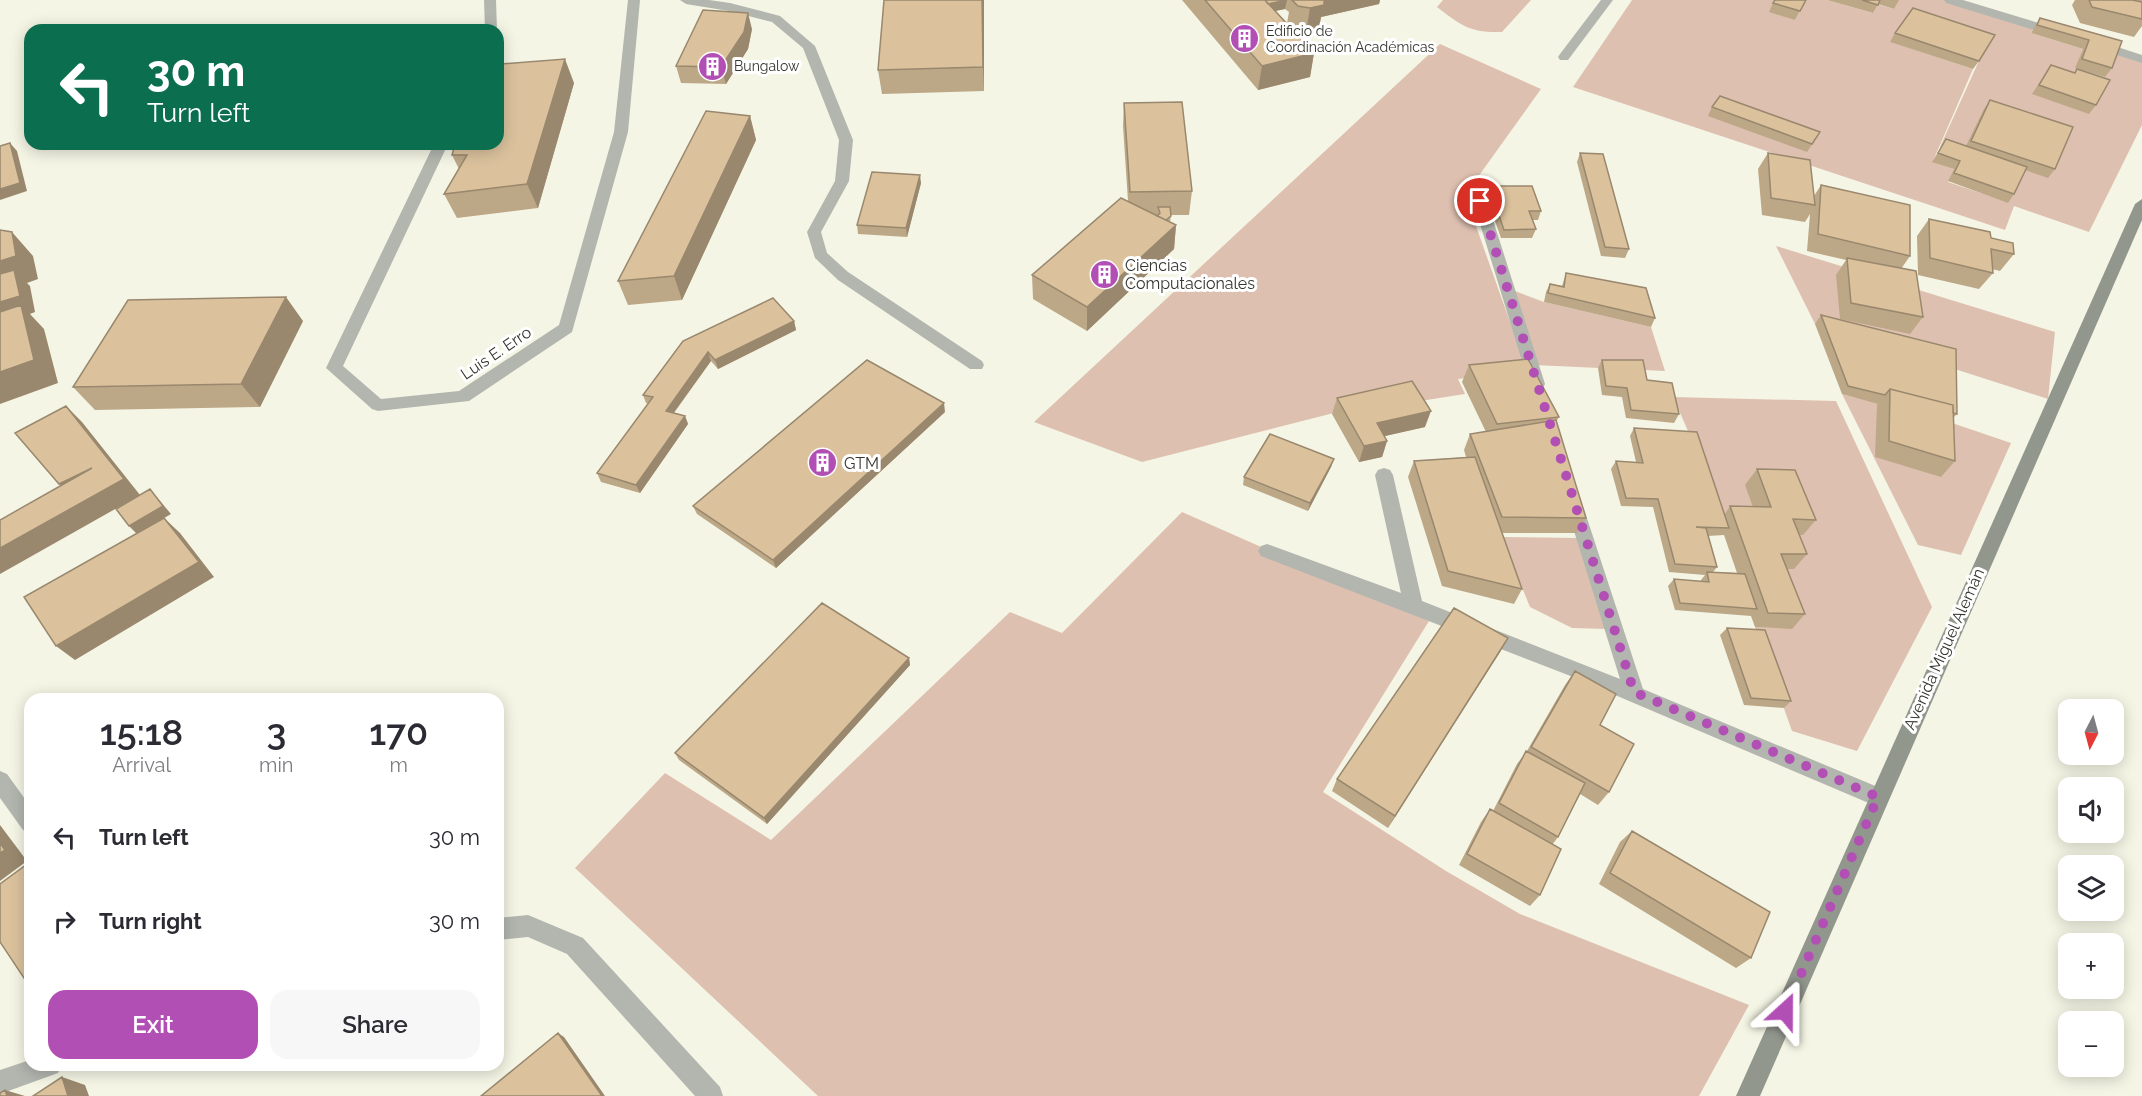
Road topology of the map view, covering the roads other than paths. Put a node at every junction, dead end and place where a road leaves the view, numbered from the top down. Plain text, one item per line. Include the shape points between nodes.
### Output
1 (490, 0) edge
2 (634, 0) edge
3 (686, 0) edge
4 (1607, 0) edge
5 (1950, 0) edge
6 (491, 24) edge
7 (1564, 57) dead end
8 (2142, 58) edge
9 (438, 150) edge
10 (1480, 201) dead end
11 (2142, 204) edge
12 (976, 365) dead end
13 (1542, 401) edge
14 (1384, 475) dead end
15 (1570, 490) edge
16 (1267, 551) dead end
17 (1413, 604) junction
18 (1634, 692) junction
19 (0, 781) edge
20 (1878, 797) junction
21 (24, 815) edge
22 (504, 928) edge
23 (32, 1071) edge
24 (0, 1082) edge
25 (711, 1096) edge
26 (1748, 1096) edge

1 - 6 street
2 - 9 street, Luis E. Erro via 621,132 566,328 463,398 378,405 334,368
3 - 12 street via 776,19 809,46 846,140 842,181 814,232 820,255 843,276
4 - 7 street
5 - 8 street
10 - 13 street
11 - 20 main road, Avenida Miguel Alemán
14 - 17 street
15 - 18 street
16 - 17 street
17 - 18 street
18 - 20 street
19 - 21 street
20 - 26 main road, Avenida Miguel Alemán
22 - 25 street via 528,926 575,946
23 - 24 street

